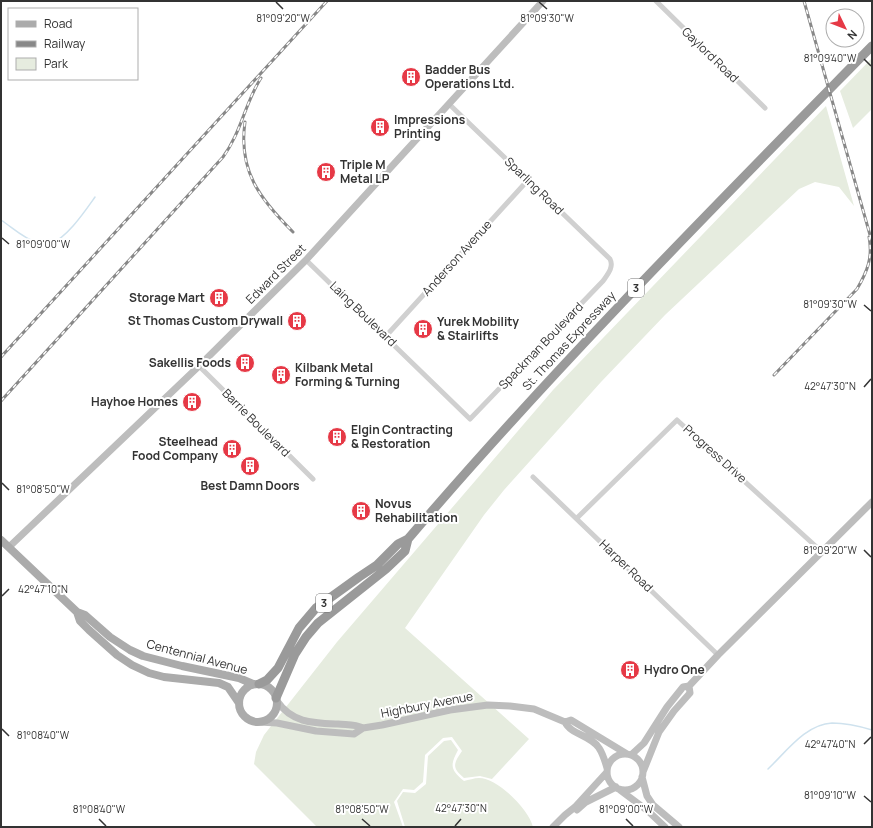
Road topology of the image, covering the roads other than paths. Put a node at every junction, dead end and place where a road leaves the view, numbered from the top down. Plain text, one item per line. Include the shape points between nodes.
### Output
1 (543, 1) edge
2 (656, 1) edge
3 (872, 46) edge
4 (449, 104) junction
5 (765, 108) dead end
6 (528, 180) junction
7 (306, 260) junction
8 (611, 270) joint
9 (386, 336) junction
10 (199, 366) junction
11 (470, 420) joint
12 (533, 477) dead end
13 (313, 479) dead end
14 (872, 502) edge
15 (577, 518) junction
16 (408, 539) junction
17 (1, 540) edge
18 (9, 547) junction
19 (822, 552) junction
20 (77, 612) junction
21 (718, 655) junction
22 (256, 684) junction
23 (689, 686) junction
24 (276, 700) junction
25 (239, 702) junction
26 (259, 722) junction
27 (565, 722) junction
28 (363, 728) junction
29 (629, 754) junction
30 (607, 770) junction
31 (643, 775) junction
32 (617, 788) junction
33 (554, 826) edge
34 (664, 827) edge
35 (679, 827) edge

1 - 4 main road, Edward Street
2 - 5 street, Gaylord Road
3 - 16 highway, St. Thomas Expressway / 3 via 585,341
4 - 6 street, Sparling Road
4 - 7 main road, Edward Street
6 - 8 street, Sparling Road via 610,259
6 - 9 street, Anderson Avenue
7 - 9 street, Laing Boulevard
7 - 10 main road, Edward Street
8 - 11 street, Spackman Boulevard
9 - 11 street, Laing Boulevard
10 - 13 street, Barrie Boulevard
10 - 18 main road, Edward Street
12 - 15 street, Harper Road
14 - 19 main road
15 - 19 street, Progress Drive via 677,420
15 - 21 street, Harper Road
16 - 22 highway, St. Thomas Expressway / 3 via 398,544 377,565 316,608 299,628 278,668 267,680
16 - 24 highway, St. Thomas Expressway / 3 via 405,551 318,623 306,637 295,654
17 - 18 main road, Centennial Avenue
18 - 20 main road, Centennial Avenue
19 - 21 main road
20 - 22 main road, Centennial Avenue via 85,615 115,641 143,656
20 - 25 main road, Centennial Avenue via 80,620 93,634 132,665 164,677 219,683 228,687
21 - 23 main road
22 - 24 main road via 270,688
22 - 25 main road via 243,691
23 - 29 main road via 683,687 675,696 644,743
23 - 31 main road via 690,693 659,732
24 - 26 main road via 274,712
24 - 28 main road, Highbury Avenue via 285,712 298,720 356,725
25 - 26 main road via 242,714 252,721
26 - 28 main road, Highbury Avenue via 354,734
27 - 28 main road, Highbury Avenue via 534,709 488,705
27 - 29 main road, Highbury Avenue via 571,720
27 - 30 main road, Highbury Avenue via 567,727 599,747
29 - 30 main road via 612,759
29 - 31 main road via 640,762
30 - 32 main road via 609,780
30 - 33 main road via 575,807
31 - 32 main road via 633,788
31 - 35 main road via 645,791 650,800
32 - 33 main road via 586,802 559,825
32 - 34 main road

